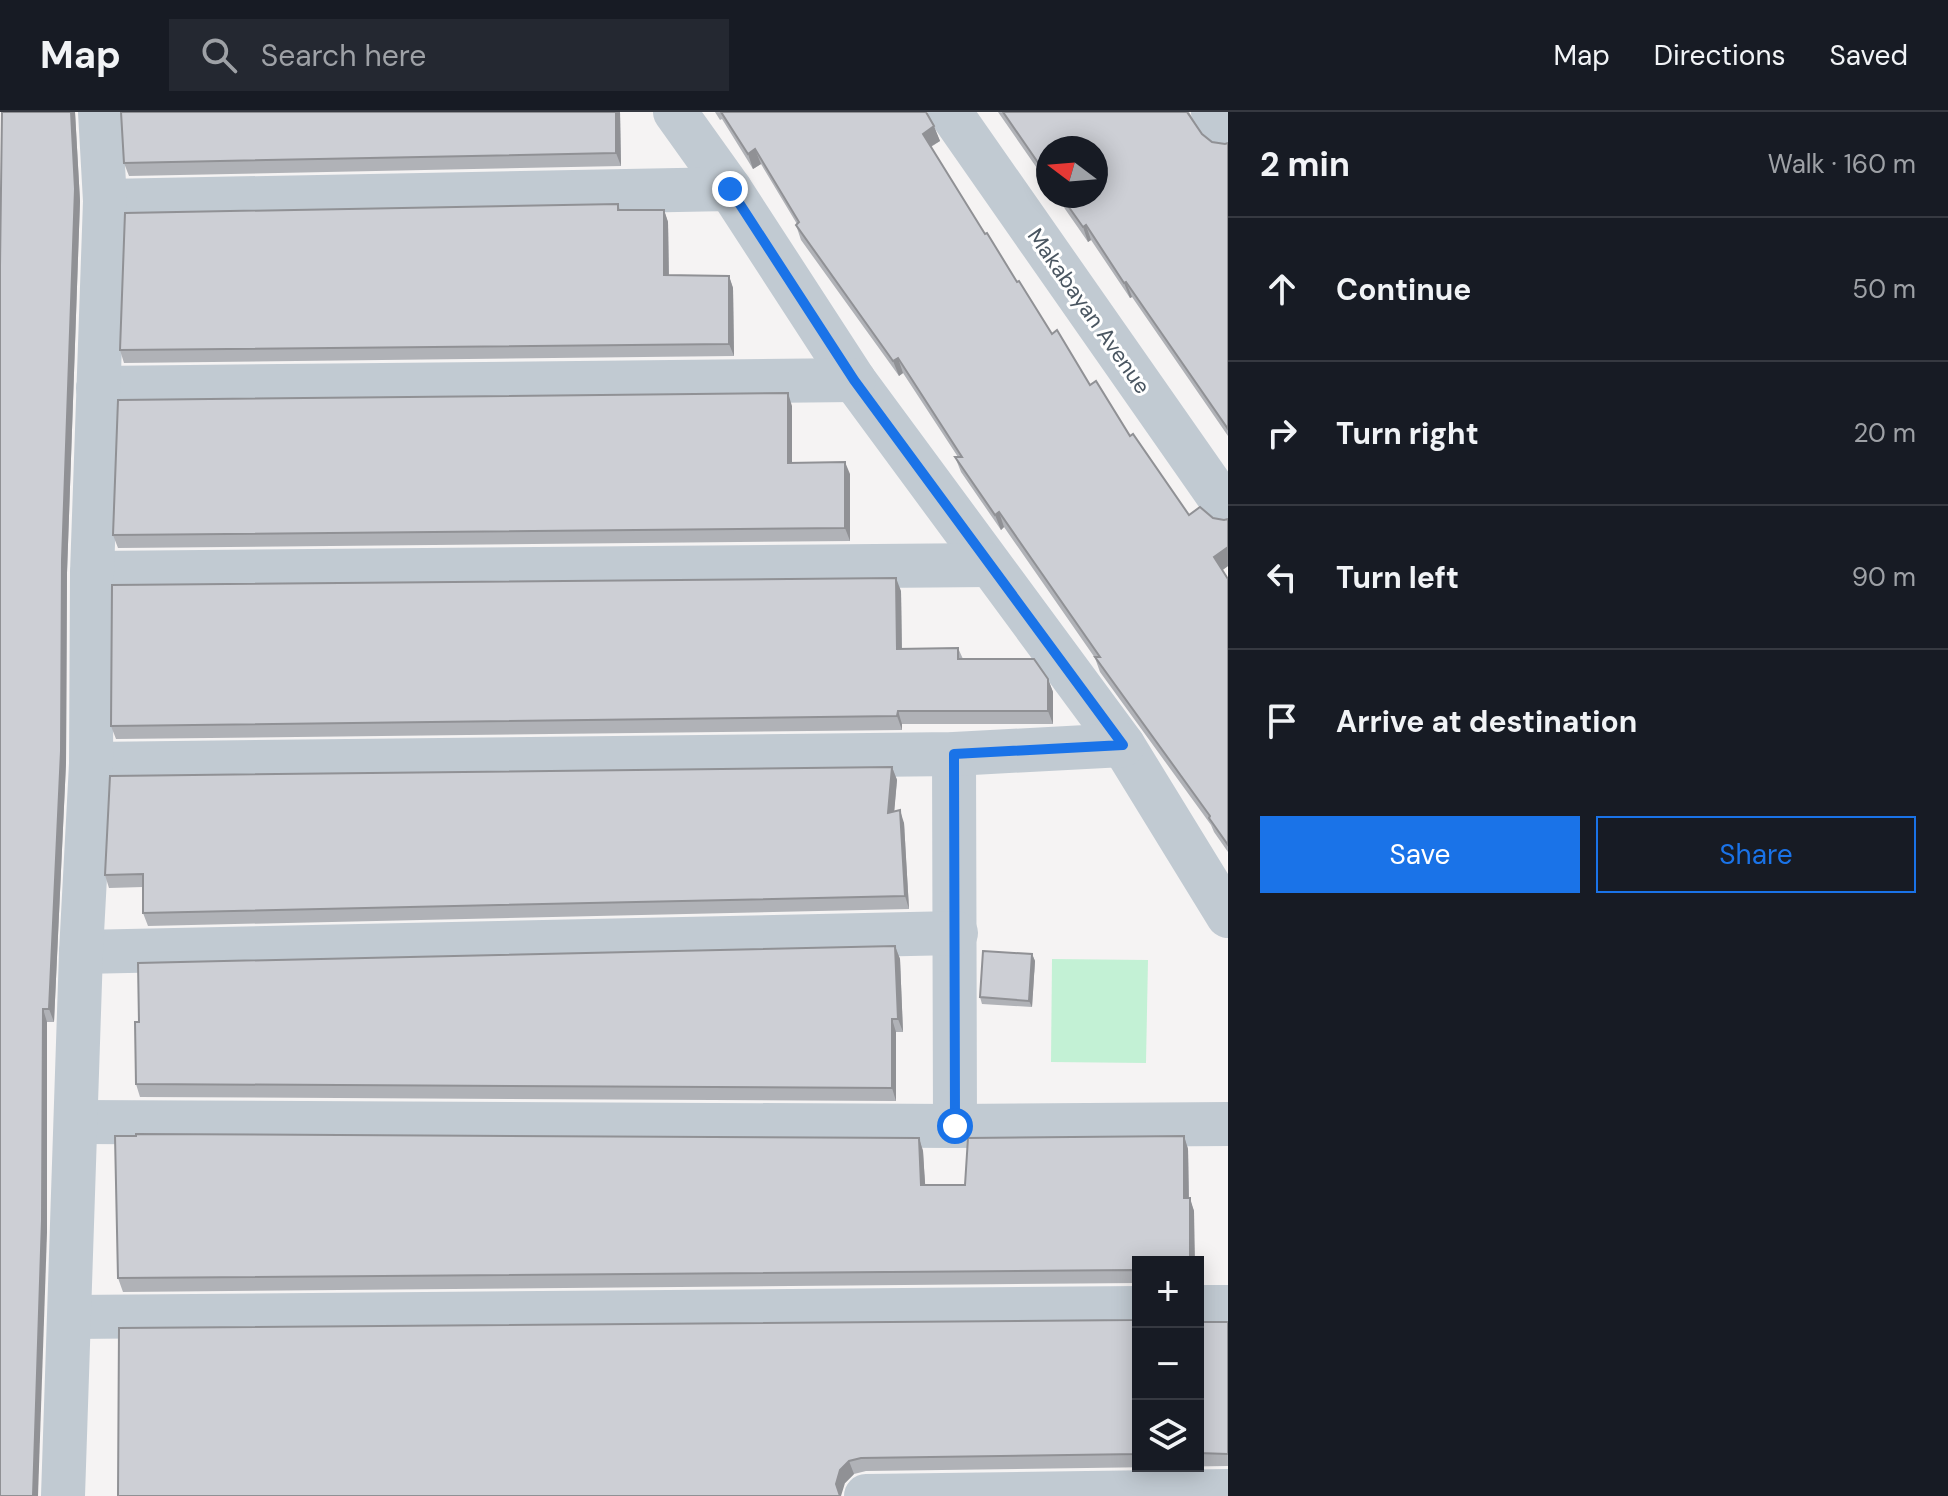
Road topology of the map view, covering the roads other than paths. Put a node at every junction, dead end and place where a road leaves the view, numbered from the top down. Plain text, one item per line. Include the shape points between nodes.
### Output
1 (100, 112) edge
2 (675, 112) edge
3 (950, 112) edge
4 (1213, 112) edge
5 (1228, 134) edge
6 (730, 189) junction
7 (105, 201) junction
8 (854, 380) junction
9 (98, 388) junction
10 (1228, 510) edge
11 (989, 565) junction
12 (92, 573) junction
13 (1123, 745) junction
14 (954, 754) junction
15 (91, 764) junction
16 (1228, 916) edge
17 (956, 933) junction
18 (81, 952) junction
19 (77, 1122) junction
20 (1228, 1124) edge
21 (955, 1126) junction
22 (1204, 1307) edge
23 (1228, 1307) edge
24 (1132, 1308) edge
25 (70, 1317) junction
26 (1228, 1491) edge
27 (63, 1496) edge
28 (866, 1496) edge

1 - 7 street
2 - 6 street
3 - 10 street, Makabayan Avenue
4 - 5 street
6 - 7 street
6 - 8 street
7 - 9 street
8 - 9 street
8 - 11 street
9 - 12 street
11 - 12 street
11 - 13 street
12 - 15 street
13 - 14 street
13 - 16 street
14 - 15 street
14 - 17 street
15 - 18 street
17 - 18 street
17 - 21 street
18 - 19 street
19 - 21 street
19 - 25 street
20 - 21 street
22 - 23 street
24 - 25 street
25 - 27 street
26 - 28 street

